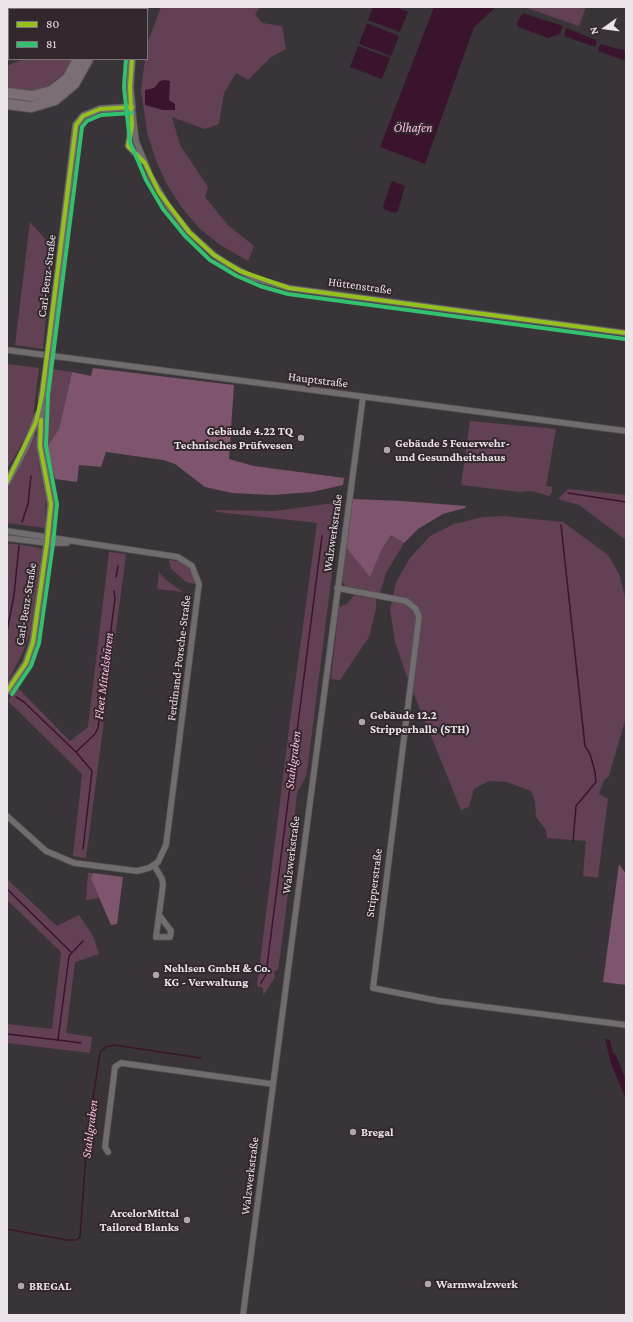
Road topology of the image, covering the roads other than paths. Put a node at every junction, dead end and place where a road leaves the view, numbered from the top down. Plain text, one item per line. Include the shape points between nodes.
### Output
1 (77, 60) edge
2 (87, 60) edge
3 (132, 60) edge
4 (7, 93) edge
5 (7, 104) edge
6 (132, 107) junction
7 (145, 163) junction
8 (626, 333) edge
9 (7, 350) edge
10 (42, 395) junction
11 (363, 397) junction
12 (626, 431) edge
13 (7, 482) edge
14 (7, 531) edge
15 (7, 538) edge
16 (47, 539) junction
17 (337, 588) junction
18 (7, 691) edge
19 (7, 816) edge
20 (154, 865) junction
21 (159, 915) dead end
22 (626, 1025) edge
23 (272, 1084) junction
24 (108, 1152) dead end
25 (243, 1315) edge

1 - 4 highway via 68,78 52,91 32,96
2 - 5 highway via 74,84 55,100 31,107
3 - 6 street, Hüttenstraße
6 - 7 street, Hüttenstraße via 136,141
6 - 7 street, Hüttenstraße via 128,146
6 - 10 street, Carl-Benz-Straße, bridge via 100,109 80,119 76,125
7 - 8 street, Hüttenstraße via 159,192 190,232 226,263 262,280 289,288
9 - 11 street, Hauptstraße
10 - 13 street, Carl-Benz-Straße via 36,422
10 - 16 street, Carl-Benz-Straße via 40,446 50,504
11 - 12 street, Hauptstraße
11 - 17 street, Walzwerkstraße
14 - 16 street, Ferdinand-Porsche-Straße
15 - 16 street, Ferdinand-Porsche-Straße
16 - 18 street, Carl-Benz-Straße via 33,642 26,663
16 - 20 street, Ferdinand-Porsche-Straße via 178,557 192,566 199,579 166,846
17 - 22 street, Stripperstraße via 406,601 416,609 419,617 372,988 439,1001
17 - 23 street, Walzwerkstraße
19 - 20 street via 46,851 74,863 138,871
20 - 21 street via 162,879
23 - 24 street via 121,1063 115,1068 105,1147
23 - 25 street, Walzwerkstraße

